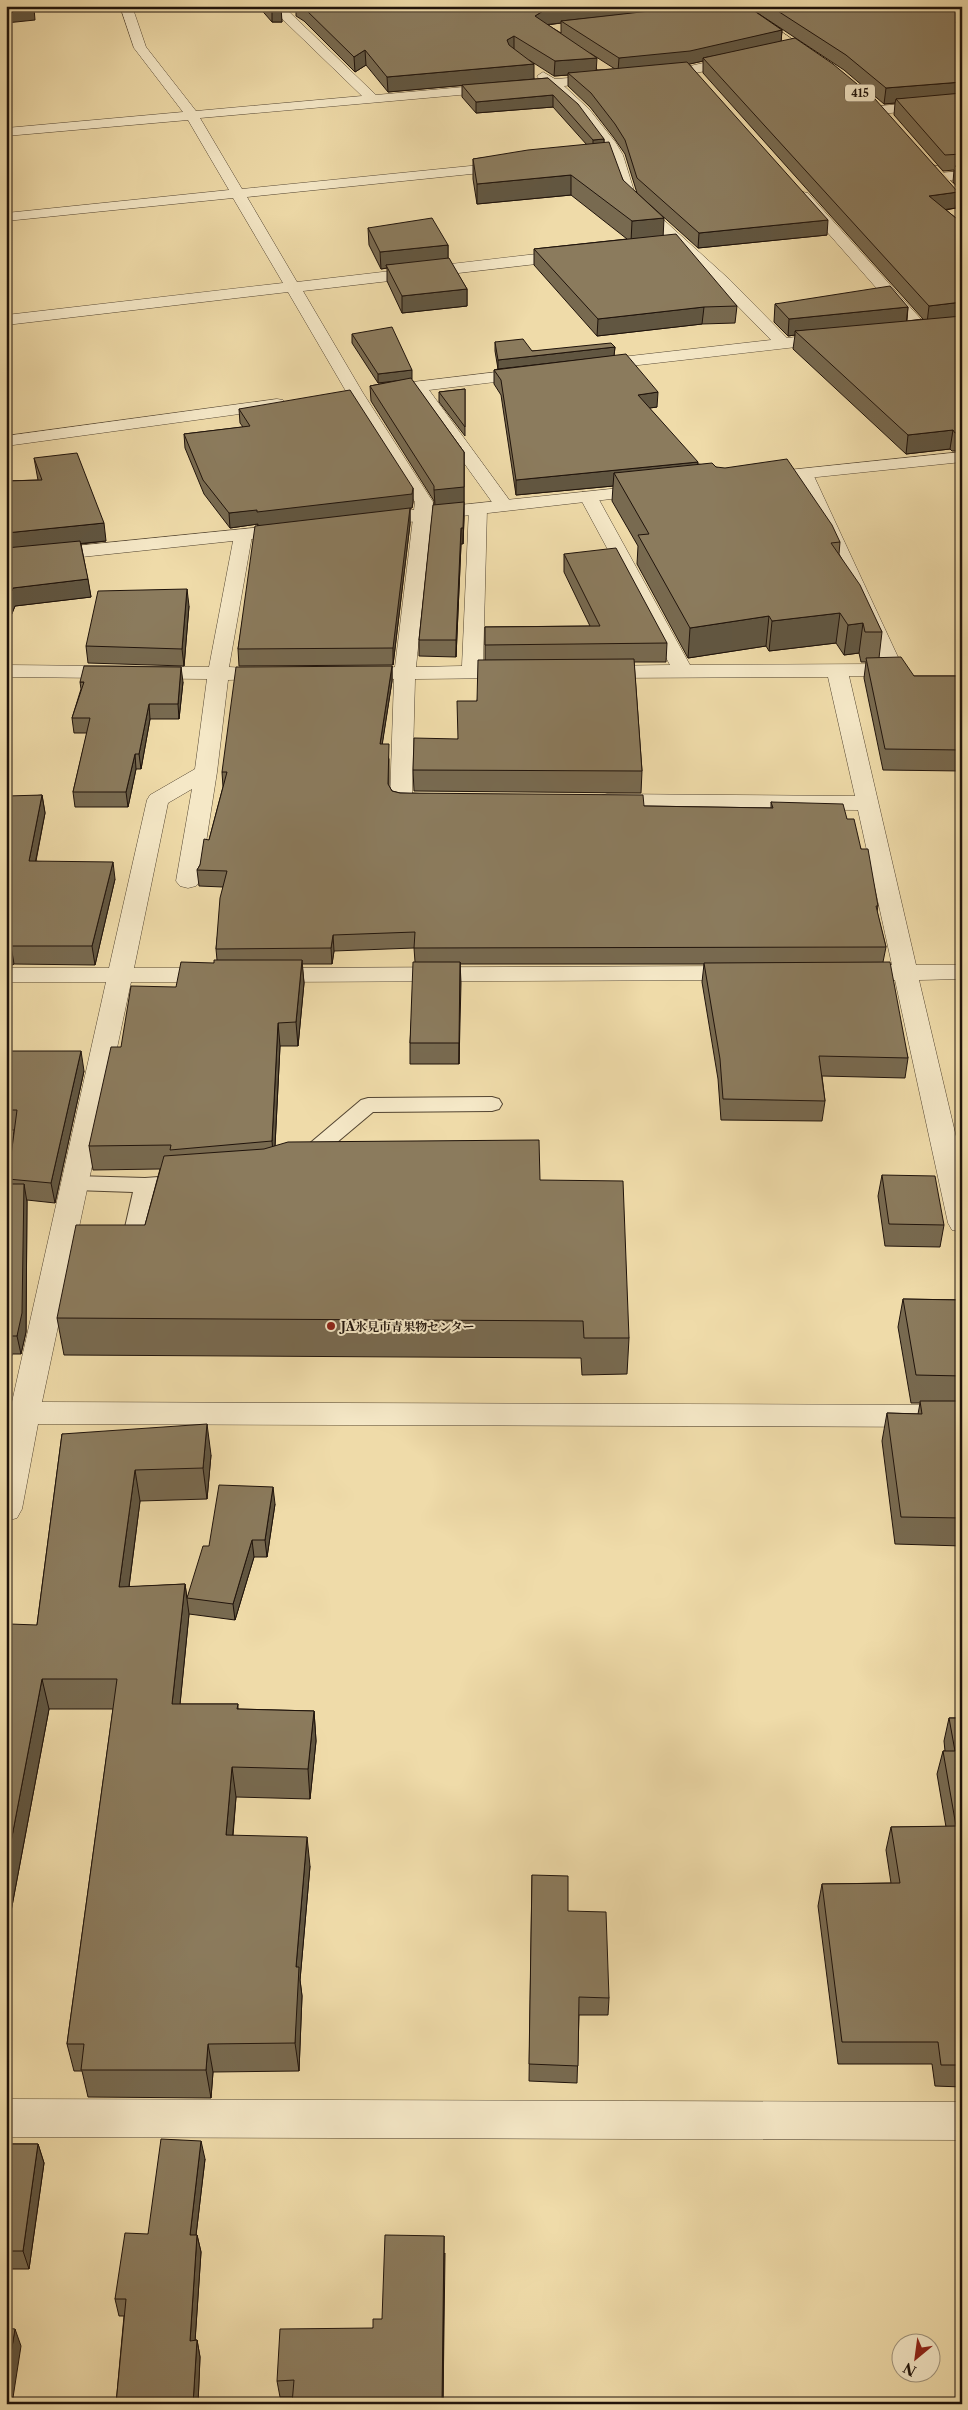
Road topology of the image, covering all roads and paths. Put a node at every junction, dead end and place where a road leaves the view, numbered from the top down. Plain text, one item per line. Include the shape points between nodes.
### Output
1 (126, 6) edge
2 (738, 7) edge
3 (301, 10) dead end
4 (720, 11) edge
5 (796, 46) junction
6 (777, 51) edge
7 (748, 57) edge
8 (529, 66) edge
9 (600, 67) dead end
10 (830, 69) edge
11 (690, 70) junction
12 (644, 74) edge
13 (552, 82) junction
14 (703, 85) edge
15 (372, 98) junction
16 (962, 102) edge
17 (876, 107) joint
18 (191, 114) junction
19 (891, 122) edge
20 (6, 132) edge
21 (616, 155) junction
22 (587, 158) edge
23 (927, 162) edge
24 (528, 164) edge
25 (962, 175) edge
26 (940, 177) junction
27 (794, 187) edge
28 (238, 194) junction
29 (962, 204) edge
30 (6, 217) edge
31 (679, 243) junction
32 (640, 247) edge
33 (590, 252) edge
34 (292, 285) junction
35 (6, 320) edge
36 (942, 328) edge
37 (922, 330) junction
38 (902, 332) edge
39 (843, 337) edge
40 (784, 342) junction
41 (575, 367) edge
42 (546, 371) edge
43 (417, 386) junction
44 (355, 394) junction
45 (336, 396) edge
46 (297, 402) edge
47 (6, 441) edge
48 (962, 457) edge
49 (804, 474) junction
50 (745, 480) edge
51 (666, 488) edge
52 (588, 496) junction
53 (504, 505) junction
54 (478, 508) junction
55 (421, 515) junction
56 (352, 523) edge
57 (312, 528) edge
58 (243, 536) junction
59 (6, 559) edge
60 (837, 669) junction
61 (6, 671) edge
62 (683, 671) junction
63 (539, 672) edge
64 (577, 672) edge
65 (472, 673) junction
66 (218, 674) junction
67 (287, 674) edge
68 (366, 674) edge
69 (405, 674) junction
70 (206, 772) junction
71 (450, 800) edge
72 (589, 801) edge
73 (866, 803) junction
74 (188, 881) dead end
75 (962, 972) edge
76 (758, 973) edge
77 (837, 973) edge
78 (907, 973) junction
79 (6, 975) edge
80 (120, 975) junction
81 (492, 1104) dead end
82 (284, 1171) edge
83 (201, 1181) edge
84 (76, 1183) junction
85 (145, 1185) junction
86 (962, 1223) edge
87 (104, 1251) edge
88 (16, 1413) edge
89 (962, 1416) edge
90 (6, 1509) edge
91 (6, 2118) edge
92 (962, 2120) edge

1 - 18 street via 140,48
2 - 4 street
2 - 5 highway
3 - 15 street via 280,10
5 - 6 street
5 - 10 highway
7 - 11 street
8 - 13 street
9 - 13 street via 616,77
11 - 12 street
11 - 14 street
13 - 15 street
13 - 21 street via 580,104 608,139
15 - 18 street
16 - 17 street
17 - 19 highway, 415
18 - 20 street
18 - 28 street
21 - 22 street
21 - 31 street via 628,196
23 - 26 highway
24 - 28 street
25 - 26 street
26 - 29 highway
27 - 37 street
28 - 30 street
28 - 34 street
31 - 32 street
31 - 40 street
33 - 34 street
34 - 35 street
34 - 44 street
36 - 37 street
37 - 38 street
39 - 40 street
40 - 41 street
42 - 43 street
43 - 44 street
43 - 53 street
44 - 45 street
44 - 55 street via 424,502
46 - 47 street
48 - 49 street
49 - 50 street
49 - 60 street via 894,670
51 - 52 street
52 - 53 street
52 - 62 street
53 - 54 street
54 - 55 street
54 - 65 street
55 - 56 street
55 - 69 street
57 - 58 street
58 - 59 street
58 - 66 street
60 - 62 street
60 - 73 street
61 - 66 street
62 - 64 street
63 - 65 street
65 - 69 street
66 - 67 street
66 - 70 street
68 - 69 street
69 - 71 street via 401,800
70 - 74 street
70 - 80 street via 158,800
72 - 73 street
73 - 78 street
75 - 78 street
76 - 80 street
77 - 78 street
78 - 86 street
79 - 80 street
80 - 84 street
81 - 82 lane via 368,1105 293,1169
83 - 85 lane
84 - 85 lane
84 - 88 street via 69,1250
85 - 87 lane via 131,1251
88 - 89 street
88 - 90 street
91 - 92 street

